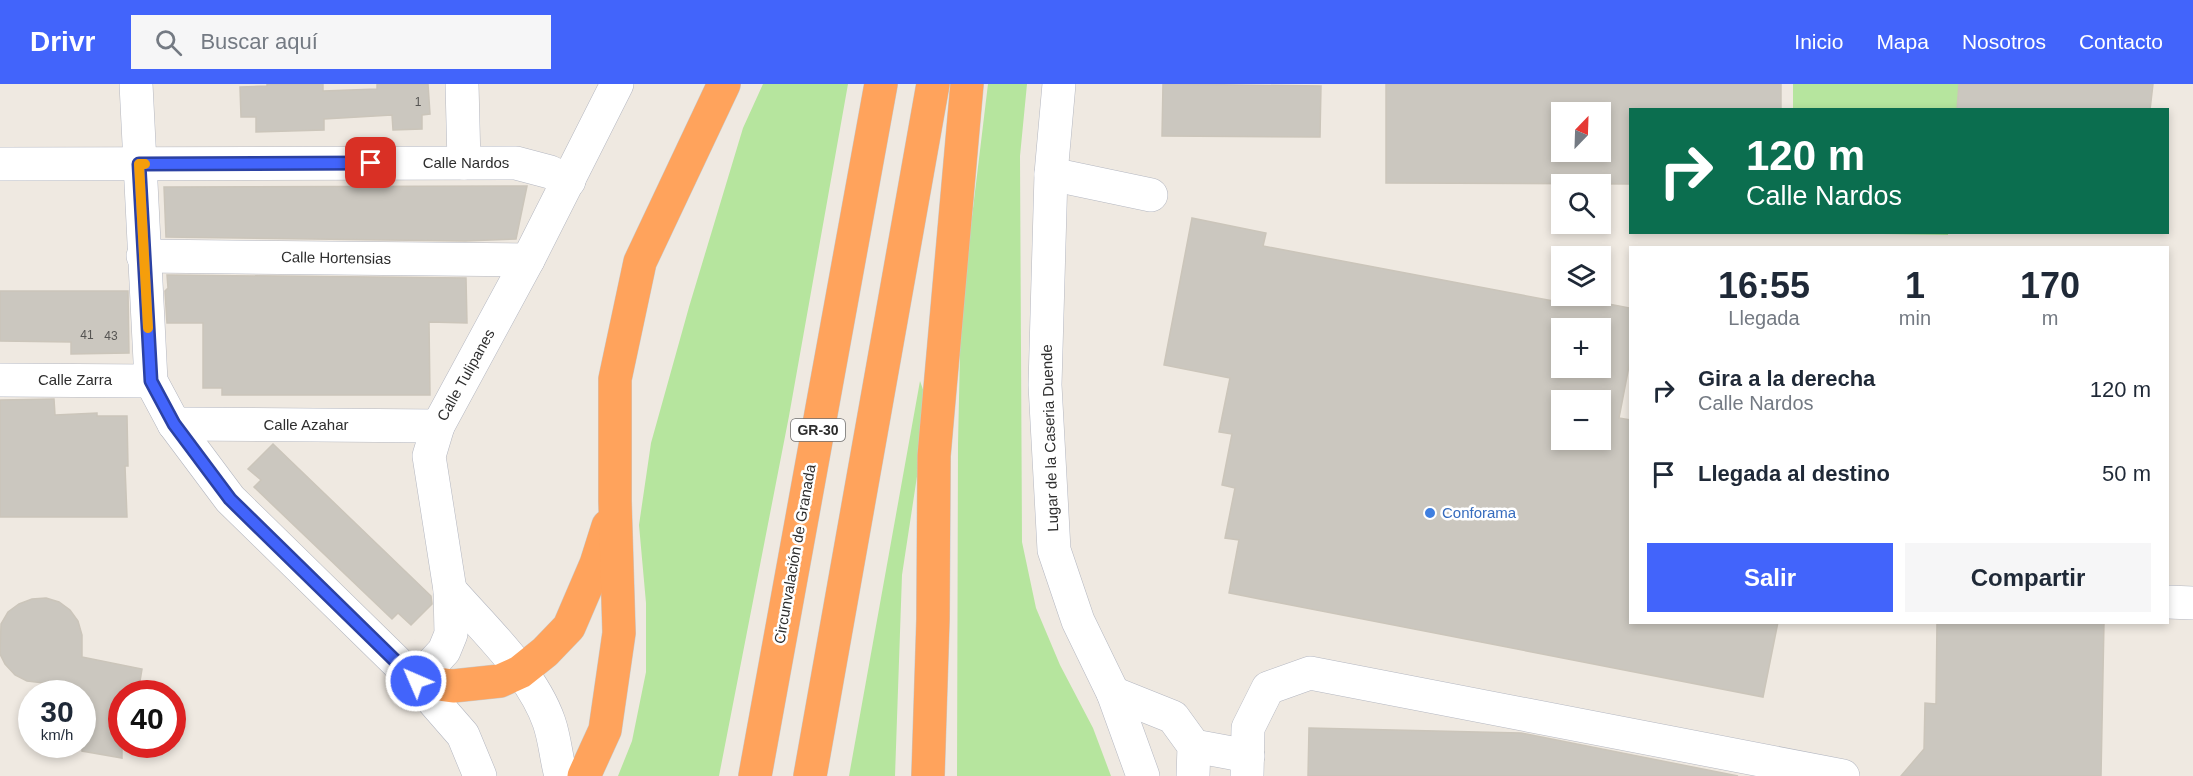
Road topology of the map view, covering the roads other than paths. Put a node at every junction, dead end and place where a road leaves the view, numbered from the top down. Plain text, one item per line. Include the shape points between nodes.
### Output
1 (136, 84) edge
2 (462, 84) edge
3 (617, 84) edge
4 (724, 84) edge
5 (881, 84) edge
6 (933, 84) edge
7 (967, 84) edge
8 (1059, 84) edge
9 (464, 163) junction
10 (0, 164) edge
11 (139, 164) junction
12 (1051, 174) junction
13 (570, 181) junction
14 (1150, 195) dead end
15 (143, 256) junction
16 (528, 260) junction
17 (0, 380) edge
18 (151, 381) junction
19 (174, 424) junction
20 (438, 426) junction
21 (615, 501) junction
22 (450, 590) junction
23 (2169, 602) edge
24 (2193, 603) edge
25 (520, 672) junction
26 (416, 681) junction
27 (1113, 693) junction
28 (1194, 761) edge
29 (1248, 766) edge
30 (480, 776) edge
31 (561, 776) edge
32 (584, 776) edge
33 (755, 776) edge
34 (810, 776) edge
35 (928, 776) edge
36 (1143, 776) edge
37 (1843, 776) edge

1 - 11 street
2 - 9 street
3 - 13 street, Calle Tulipanes
4 - 21 highway via 640,262 615,379
5 - 33 highway, Circunvalación de Granada / GR-30
6 - 34 highway
7 - 35 highway via 934,456
8 - 12 street, Lugar de la Caseria Duende
9 - 11 street, Calle Nardos
9 - 13 street, Calle Nardos via 516,163
10 - 11 street, Calle Nardos
11 - 15 street
12 - 14 street
12 - 27 street, Lugar de la Caseria Duende via 1045,386 1054,550 1078,621
13 - 16 street, Calle Tulipanes
15 - 16 street, Calle Hortensias
15 - 18 street
16 - 20 street, Calle Tulipanes
17 - 18 street, Calle Zarra
18 - 19 street
19 - 20 street, Calle Azahar
19 - 26 street via 230,499
20 - 22 street, Calle Tulipanes via 429,456
21 - 25 highway via 596,564 569,627
21 - 32 highway via 619,633 605,730
22 - 25 street
22 - 26 street, Calle Tulipanes via 449,642
23 - 24 street
25 - 26 highway via 500,681 453,686
25 - 31 street via 537,695 549,723
26 - 30 street via 463,735
27 - 28 street via 1173,717
27 - 36 street, Lugar de la Caseria Duende
28 - 29 street
29 - 37 street via 1248,728 1268,688 1310,673

